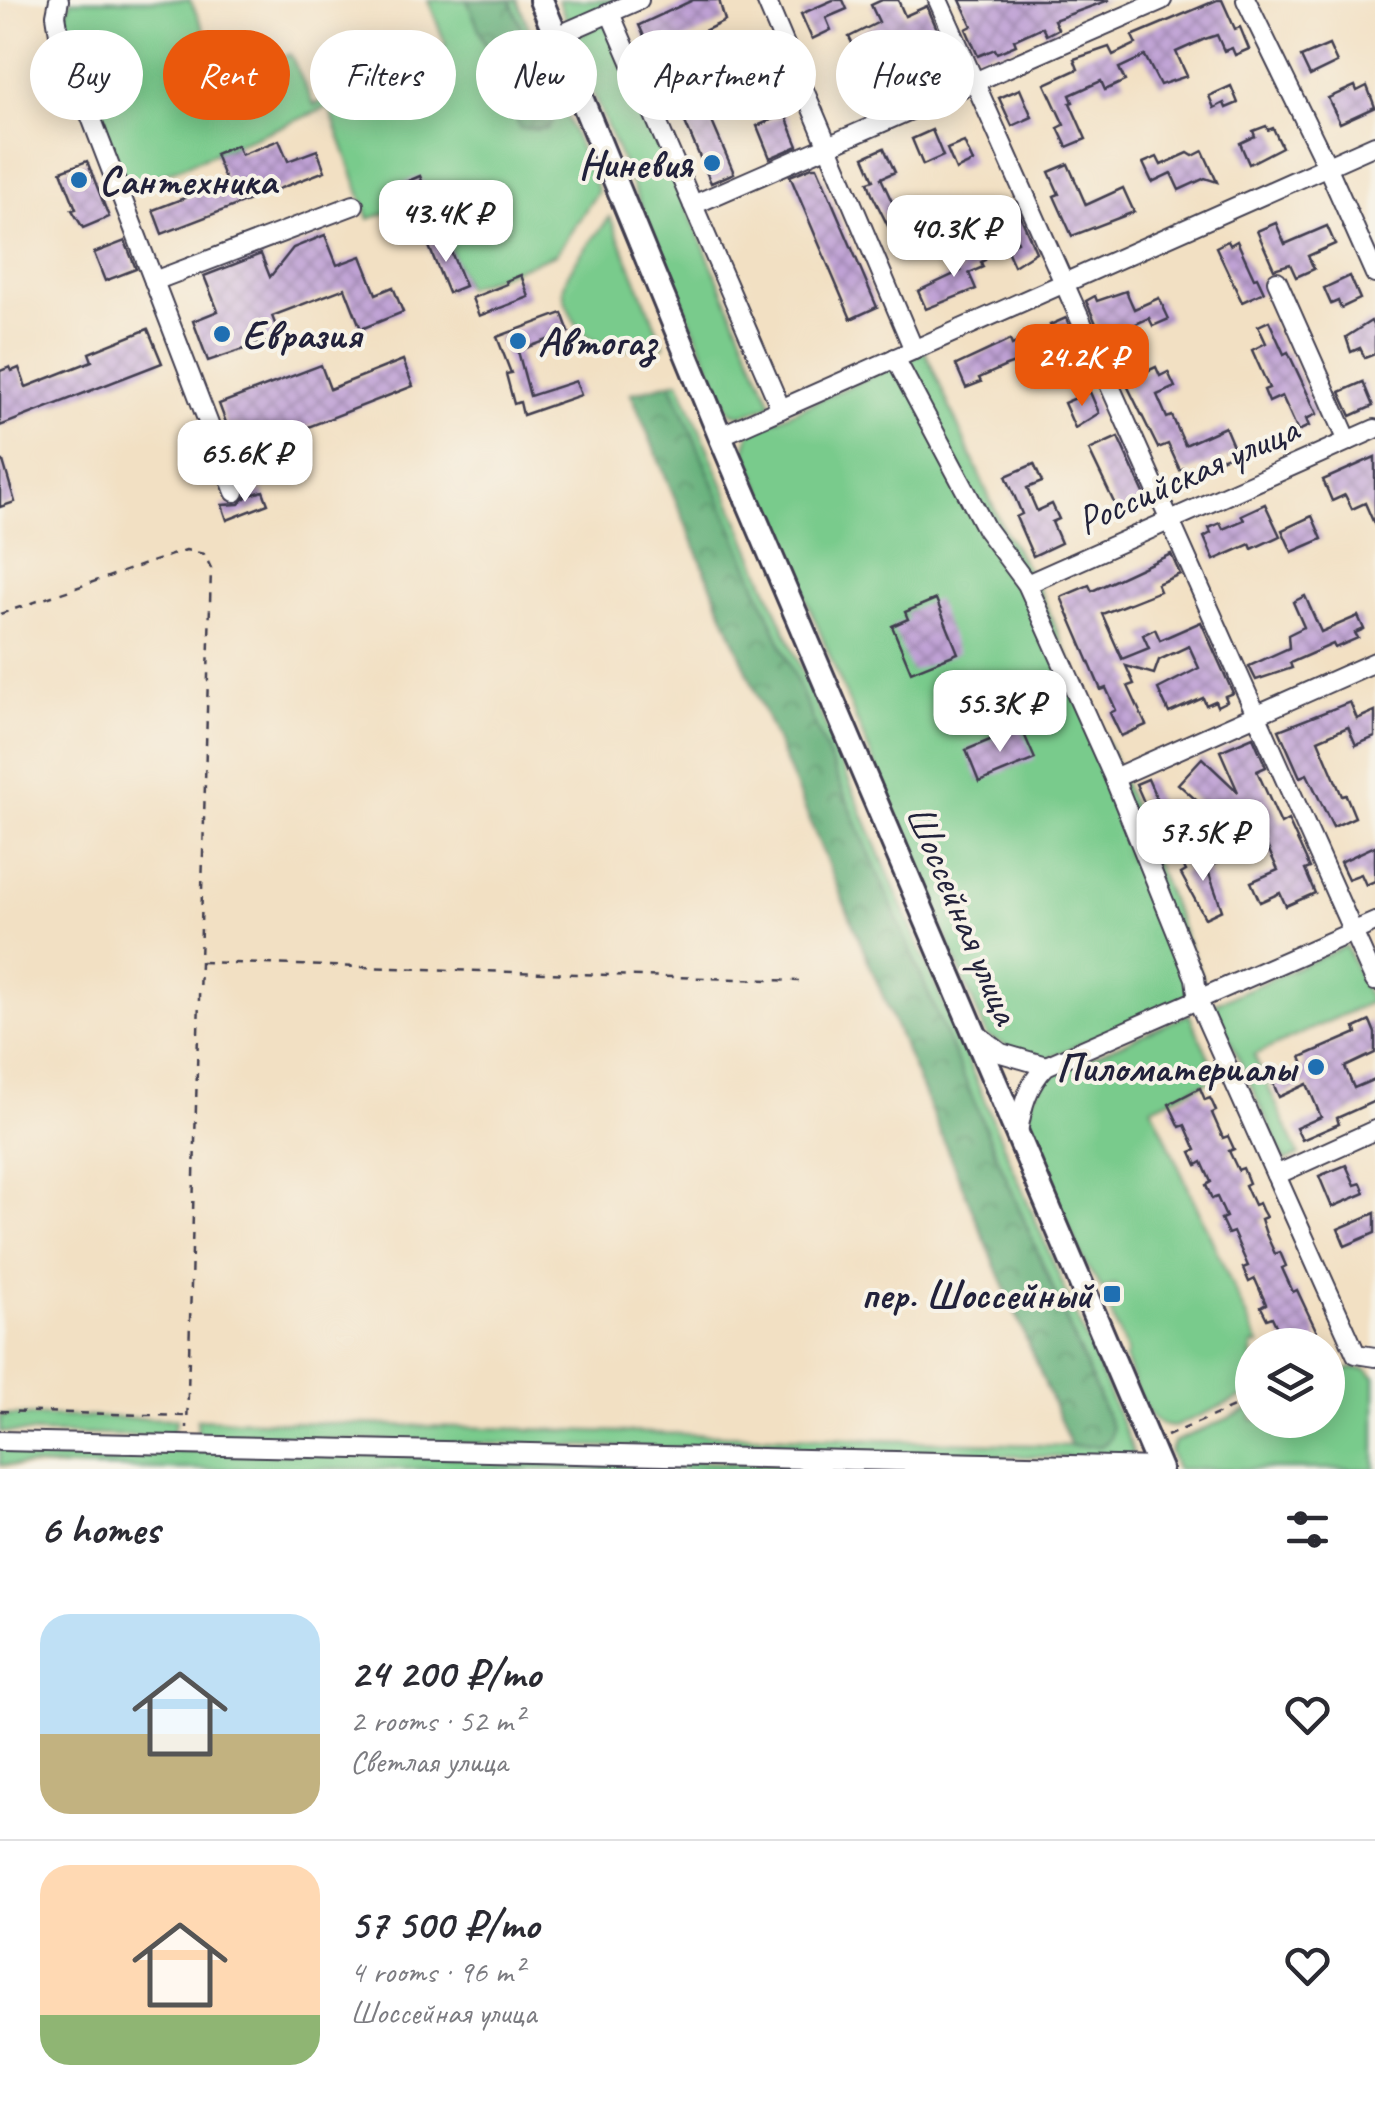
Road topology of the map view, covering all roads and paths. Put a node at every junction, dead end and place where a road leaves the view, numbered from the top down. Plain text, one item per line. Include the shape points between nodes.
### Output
1 (59, 0) edge
2 (541, 0) edge
3 (639, 0) edge
4 (766, 0) edge
5 (938, 0) edge
6 (1162, 0) edge
7 (1246, 0) edge
8 (610, 13) junction
9 (554, 30) edge
10 (570, 30) edge
11 (975, 83) junction
12 (590, 120) edge
13 (1375, 145) edge
14 (828, 147) junction
15 (1328, 166) junction
16 (354, 205) dead end
17 (693, 205) junction
18 (1375, 274) edge
19 (154, 281) junction
20 (1276, 282) dead end
21 (1064, 284) junction
22 (914, 350) junction
23 (895, 358) junction
24 (781, 409) junction
25 (1375, 429) edge
26 (720, 436) junction
27 (1348, 441) junction
28 (236, 492) dead end
29 (1170, 520) junction
30 (1012, 565) junction
31 (1062, 568) junction
32 (1028, 584) junction
33 (0, 614) edge
34 (1375, 662) edge
35 (1255, 715) junction
36 (1114, 778) junction
37 (1375, 922) edge
38 (1353, 932) junction
39 (200, 962) junction
40 (799, 981) dead end
41 (1375, 981) edge
42 (1198, 1001) junction
43 (974, 1032) junction
44 (1046, 1066) junction
45 (1375, 1130) edge
46 (1018, 1136) junction
47 (1276, 1175) junction
48 (1370, 1358) edge
49 (1235, 1406) edge
50 (0, 1411) edge
51 (187, 1416) junction
52 (0, 1440) edge
53 (1150, 1444) junction
54 (186, 1445) junction
55 (1160, 1468) edge

1 - 19 street via 59,34
2 - 9 main road, Шоссейная улица
3 - 8 street
4 - 14 street
5 - 11 street
6 - 11 street
7 - 15 street
8 - 10 street
8 - 17 street
11 - 14 street
11 - 21 street
12 - 26 main road, Шоссейная улица
13 - 15 street
14 - 17 street
14 - 22 street
15 - 18 street
15 - 21 street
16 - 19 street
17 - 24 street
19 - 28 street
20 - 27 street
21 - 22 street
21 - 29 street
22 - 23 street
23 - 24 street
23 - 30 street
24 - 26 street
25 - 27 street, Российская улица
26 - 43 main road, Шоссейная улица
27 - 29 street, Российская улица
29 - 31 street, Российская улица
29 - 35 street
30 - 31 street via 1039,572
30 - 32 street
31 - 32 street, Российская улица
32 - 36 street
33 - 39 path via 186,550 204,554
34 - 35 street
35 - 36 street
35 - 38 street
36 - 42 street via 1195,978
37 - 38 street
38 - 41 street
38 - 42 street
39 - 40 path
39 - 51 path
42 - 44 street
42 - 47 street
43 - 44 street via 1001,1053
43 - 46 main road, Шоссейная улица
44 - 46 street via 1025,1097
45 - 47 street
46 - 53 main road, Шоссейная улица
47 - 48 street
49 - 53 path
50 - 51 path
51 - 54 path
52 - 54 street
53 - 55 main road, Шоссейная улица
54 - 55 street

